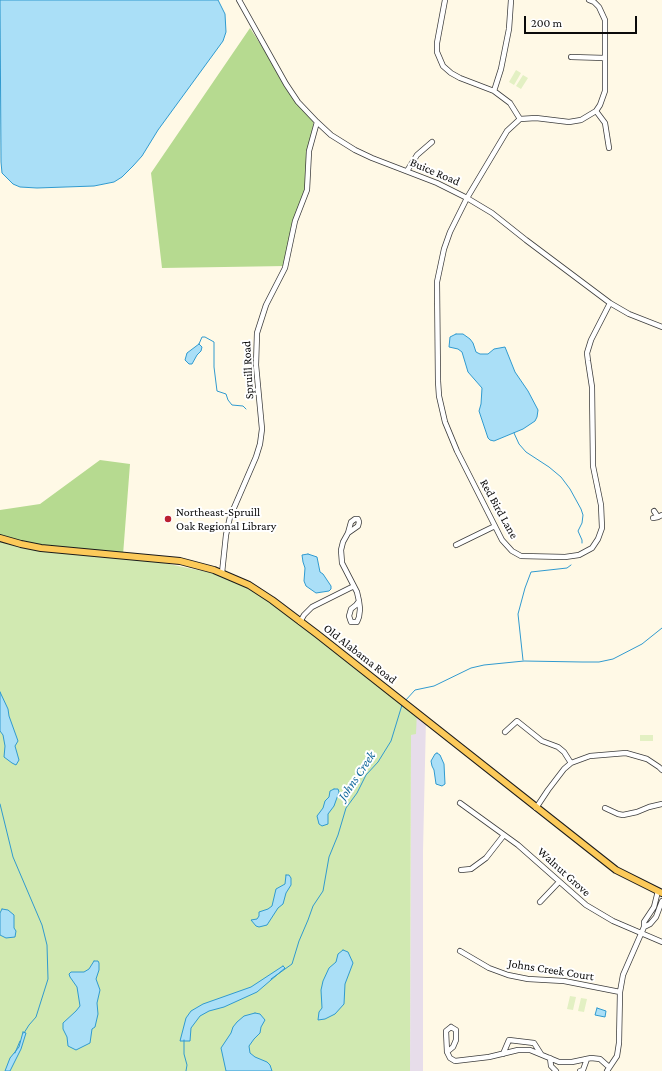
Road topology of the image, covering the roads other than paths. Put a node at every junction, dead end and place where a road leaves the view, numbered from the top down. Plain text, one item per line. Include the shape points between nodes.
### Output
1 (239, 0) edge
2 (445, 0) edge
3 (511, 0) edge
4 (590, 0) edge
5 (571, 57) dead end
6 (605, 58) junction
7 (494, 91) junction
8 (596, 111) junction
9 (520, 120) junction
10 (317, 122) junction
11 (432, 142) dead end
12 (609, 148) dead end
13 (407, 171) junction
14 (467, 198) junction
15 (610, 303) junction
16 (662, 327) edge
17 (654, 511) dead end
18 (658, 517) edge
19 (495, 526) junction
20 (348, 533) dead end
21 (0, 538) edge
22 (456, 545) dead end
23 (222, 573) junction
24 (354, 586) junction
25 (359, 601) dead end
26 (300, 622) junction
27 (505, 732) dead end
28 (571, 762) junction
29 (661, 767) edge
30 (460, 803) dead end
31 (662, 804) edge
32 (536, 808) junction
33 (605, 808) dead end
34 (504, 835) junction
35 (461, 870) dead end
36 (559, 882) junction
37 (660, 892) edge
38 (662, 901) edge
39 (540, 902) dead end
40 (644, 927) junction
41 (641, 933) junction
42 (662, 942) edge
43 (460, 950) dead end
44 (620, 992) junction
45 (447, 1052) junction
46 (503, 1054) junction
47 (540, 1054) junction
48 (550, 1058) junction
49 (587, 1059) junction
50 (608, 1069) edge
51 (556, 1071) edge
52 (580, 1071) edge

1 - 10 street, Buice Road via 286,84 298,102
2 - 7 street via 437,43 443,66 460,78
3 - 7 street via 501,69
4 - 6 street via 599,7 605,20
5 - 6 street
6 - 8 street via 605,91
7 - 9 street via 510,103
8 - 9 street via 581,120 569,122 536,118
8 - 12 street via 605,123
9 - 14 street, Red Bird Lane via 507,131
10 - 13 street, Buice Road via 331,135 355,150
10 - 23 street, Spruill Road via 309,151 307,190 295,221 285,268 266,305 256,333 262,429 260,444 230,517
11 - 13 street via 417,155
13 - 14 street, Buice Road
14 - 15 street, Buice Road via 492,212
14 - 19 street, Red Bird Lane via 450,232 439,270 436,297 438,380 442,409 450,436
15 - 16 street, Buice Road via 629,314
15 - 19 street, Red Bird Lane via 587,353 592,387 593,466 602,519 598,539 592,548 580,555 524,557 507,547
17 - 18 street
19 - 22 street
20 - 24 street via 343,542 341,557 345,571
21 - 23 main road, Old Alabama Road via 41,548 180,561
23 - 26 main road, Old Alabama Road via 260,592
24 - 25 street
24 - 26 street via 312,607
26 - 32 main road, Old Alabama Road
27 - 28 street via 517,721 542,741 564,752
28 - 29 street via 590,756 626,753 647,759
28 - 32 street
30 - 34 street, Walnut Grove
31 - 33 street via 623,815
32 - 37 main road, Old Alabama Road via 616,870
34 - 35 street via 486,858 471,869
34 - 36 street, Walnut Grove
36 - 39 street
36 - 41 street, Walnut Grove via 578,900 596,912
37 - 40 street via 644,922
38 - 40 street via 656,917
40 - 41 street
41 - 42 street, Walnut Grove
41 - 44 street via 625,969
43 - 44 street, Johns Creek Court via 489,968 508,975 564,981
44 - 50 street via 619,1043 616,1056
45 - 45 street via 446,1031 453,1027 456,1030 456,1040
45 - 46 street via 455,1061
46 - 47 street via 530,1050
46 - 47 street via 509,1040 534,1043
47 - 48 street
48 - 49 street via 566,1062
48 - 51 street via 551,1066
49 - 50 street via 600,1059
49 - 52 street via 583,1070

